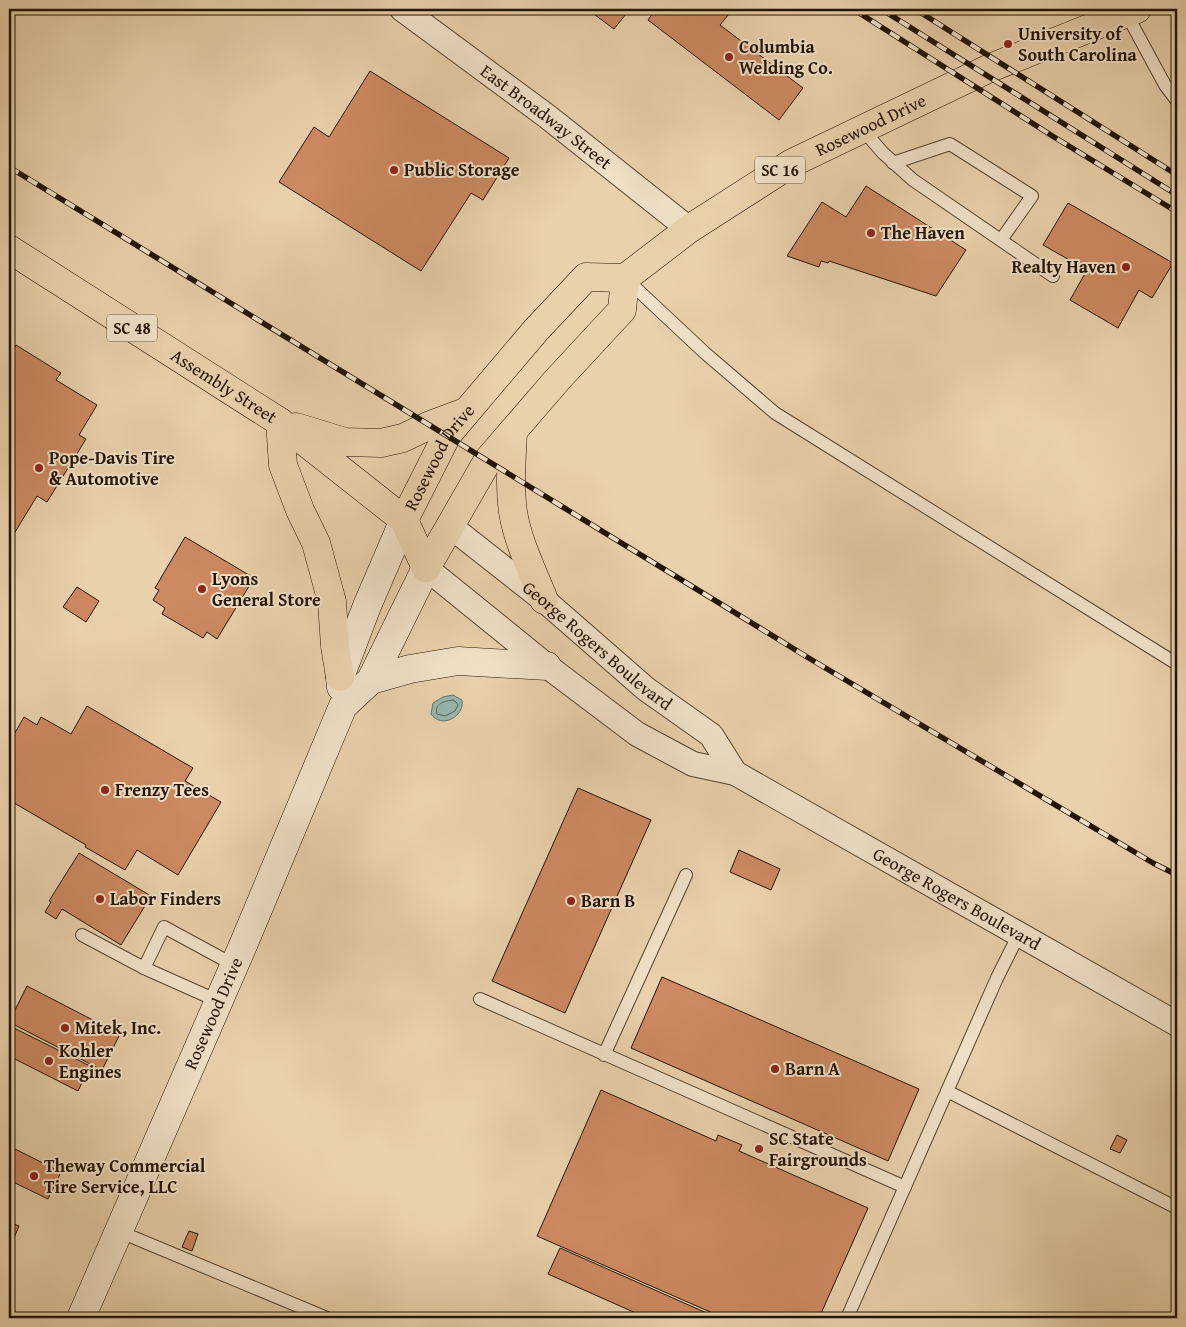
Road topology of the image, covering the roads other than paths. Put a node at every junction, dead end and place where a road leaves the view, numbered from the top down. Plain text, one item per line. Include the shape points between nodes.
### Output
1 (402, 9) edge
2 (1131, 11) edge
3 (1177, 101) edge
4 (863, 130) junction
5 (893, 163) junction
6 (689, 229) junction
7 (1001, 240) junction
8 (9, 249) edge
9 (1053, 276) dead end
10 (625, 278) junction
11 (466, 412) junction
12 (280, 422) junction
13 (513, 431) junction
14 (404, 520) junction
15 (450, 526) junction
16 (426, 568) junction
17 (544, 600) junction
18 (1177, 664) edge
19 (547, 666) junction
20 (340, 677) junction
21 (371, 680) junction
22 (343, 706) junction
23 (735, 774) junction
24 (686, 875) dead end
25 (1019, 934) junction
26 (82, 935) dead end
27 (234, 965) junction
28 (144, 968) junction
29 (480, 1000) dead end
30 (218, 1001) junction
31 (1177, 1024) edge
32 (604, 1055) junction
33 (947, 1091) junction
34 (905, 1187) junction
35 (1177, 1208) edge
36 (118, 1231) junction
37 (80, 1318) edge
38 (326, 1318) edge
39 (848, 1318) edge

1 - 6 street, East Broadway Street via 548,117
2 - 3 lane via 1165,85
2 - 4 main road, Rosewood Drive / SC 16 via 990,68
4 - 5 lane
4 - 6 main road, Rosewood Drive / SC 16 via 792,163
5 - 7 lane
5 - 7 lane via 950,144 1032,196
6 - 10 main road, Rosewood Drive / SC 16
7 - 9 lane
8 - 12 main road, Assembly Street / SC 48
10 - 11 main road, Rosewood Drive via 586,277
10 - 13 main road, Rosewood Drive via 622,310
10 - 18 lane via 774,413
11 - 12 main road via 403,438 382,443 345,442
11 - 14 main road, Rosewood Drive via 447,436
12 - 14 main road, Assembly Street / SC 48
12 - 20 main road via 283,465 316,543 332,602
13 - 15 main road, Rosewood Drive via 488,460
13 - 17 main road via 510,474 513,513 522,546
14 - 15 main road
14 - 16 main road, Assembly Street
14 - 20 main road, Rosewood Drive
15 - 16 main road, Rosewood Drive
15 - 17 street, George Rogers Boulevard
16 - 19 street, George Rogers Boulevard
16 - 21 main road, Rosewood Drive
17 - 23 street, George Rogers Boulevard via 646,689 711,735
19 - 21 main road via 458,662 410,669
19 - 23 street, George Rogers Boulevard via 637,734 693,764
20 - 22 main road, Rosewood Drive
21 - 22 main road, Rosewood Drive
22 - 27 main road, Rosewood Drive
23 - 25 street, George Rogers Boulevard
24 - 32 lane
25 - 31 street, George Rogers Boulevard
25 - 33 lane
26 - 28 lane
27 - 28 lane via 164,927
27 - 30 main road, Rosewood Drive
28 - 30 lane
29 - 32 lane
30 - 36 main road, Rosewood Drive
32 - 34 lane
33 - 34 lane
33 - 35 lane
34 - 39 lane
36 - 37 main road, Rosewood Drive
36 - 38 lane

